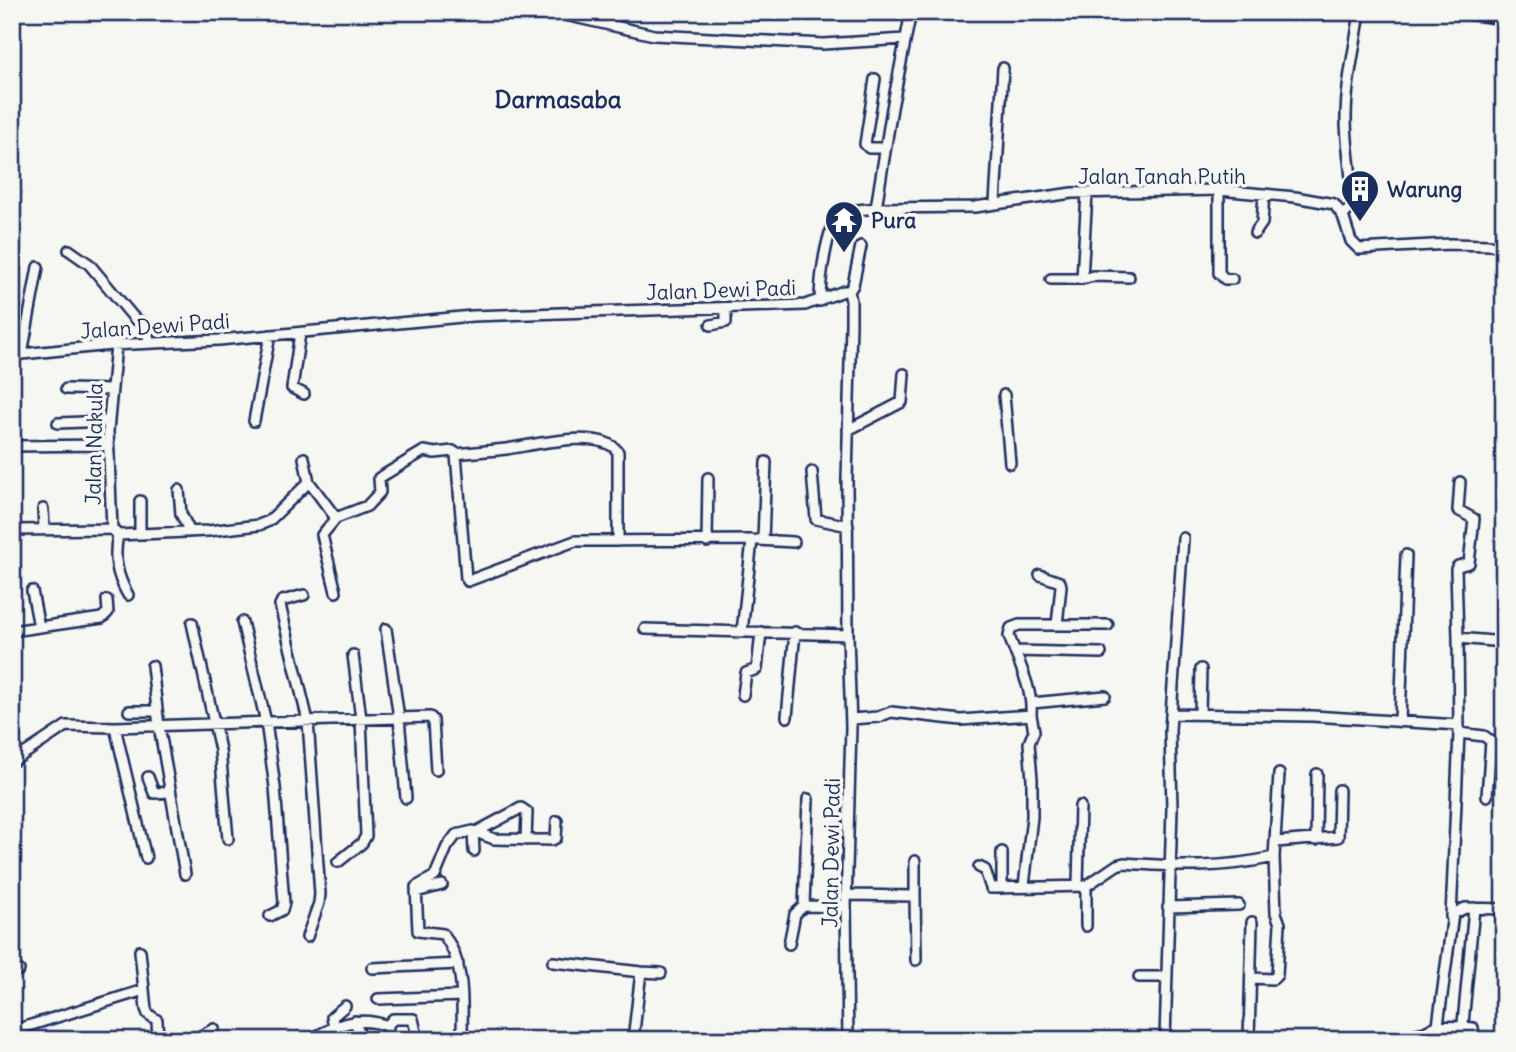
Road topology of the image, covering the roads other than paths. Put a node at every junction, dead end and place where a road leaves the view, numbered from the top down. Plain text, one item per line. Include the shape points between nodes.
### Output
1 (552, 12) edge
2 (911, 12) edge
3 (1360, 12) edge
4 (1453, 12) edge
5 (1504, 19) edge
6 (905, 39) junction
7 (1003, 68) dead end
8 (875, 79) dead end
9 (885, 148) junction
10 (1219, 190) junction
11 (1087, 192) junction
12 (1264, 194) junction
13 (995, 203) junction
14 (876, 208) junction
15 (1343, 216) junction
16 (1255, 233) dead end
17 (861, 246) dead end
18 (1504, 248) edge
19 (69, 250) dead end
20 (38, 267) dead end
21 (1129, 276) dead end
22 (1051, 279) dead end
23 (1082, 279) junction
24 (1232, 279) dead end
25 (849, 291) junction
26 (820, 301) junction
27 (726, 308) junction
28 (711, 325) dead end
29 (300, 333) junction
30 (270, 335) junction
31 (154, 343) junction
32 (116, 345) junction
33 (17, 355) edge
34 (904, 374) dead end
35 (66, 389) dead end
36 (112, 390) junction
37 (304, 394) dead end
38 (1004, 395) dead end
39 (108, 421) junction
40 (254, 421) dead end
41 (58, 423) dead end
42 (848, 429) junction
43 (108, 445) junction
44 (12, 446) edge
45 (456, 454) junction
46 (304, 458) dead end
47 (766, 462) dead end
48 (1010, 463) dead end
49 (812, 472) dead end
50 (708, 478) dead end
51 (1460, 482) dead end
52 (312, 484) junction
53 (179, 489) dead end
54 (140, 501) dead end
55 (43, 509) dead end
56 (336, 518) junction
57 (848, 526) junction
58 (44, 529) junction
59 (12, 530) edge
60 (115, 532) junction
61 (190, 532) junction
62 (140, 534) junction
63 (1184, 538) dead end
64 (752, 540) junction
65 (763, 540) junction
66 (618, 541) junction
67 (707, 542) junction
68 (794, 542) dead end
69 (1406, 555) dead end
70 (1040, 575) dead end
71 (32, 591) dead end
72 (335, 592) dead end
73 (128, 595) dead end
74 (304, 595) dead end
75 (107, 600) dead end
76 (242, 622) dead end
77 (192, 623) dead end
78 (1057, 625) junction
79 (1108, 625) dead end
80 (39, 627) junction
81 (386, 629) dead end
82 (645, 629) dead end
83 (12, 631) edge
84 (742, 632) junction
85 (761, 632) junction
86 (795, 632) junction
87 (848, 635) junction
88 (1458, 638) junction
89 (1504, 642) edge
90 (1015, 652) junction
91 (1101, 653) dead end
92 (353, 655) dead end
93 (152, 666) dead end
94 (1201, 669) dead end
95 (743, 695) dead end
96 (1105, 696) dead end
97 (1032, 703) junction
98 (130, 711) dead end
99 (157, 711) junction
100 (1173, 714) junction
101 (1200, 714) junction
102 (1031, 715) junction
103 (787, 717) dead end
104 (399, 718) junction
105 (361, 719) junction
106 (309, 721) junction
107 (1400, 721) junction
108 (266, 722) junction
109 (851, 723) junction
110 (214, 725) junction
111 (159, 726) junction
112 (115, 727) junction
113 (1459, 729) junction
114 (1491, 748) junction
115 (1504, 749) edge
116 (12, 762) edge
117 (436, 770) dead end
118 (1279, 774) dead end
119 (1317, 774) dead end
120 (148, 777) dead end
121 (1339, 790) dead end
122 (170, 792) junction
123 (1487, 796) dead end
124 (406, 798) dead end
125 (808, 799) dead end
126 (1080, 806) dead end
127 (557, 821) dead end
128 (476, 831) junction
129 (228, 839) dead end
130 (526, 840) junction
131 (1316, 840) junction
132 (1276, 842) junction
133 (474, 851) dead end
134 (1002, 852) dead end
135 (1274, 857) junction
136 (146, 858) dead end
137 (915, 861) dead end
138 (338, 862) dead end
139 (979, 867) dead end
140 (1170, 867) junction
141 (185, 874) dead end
142 (442, 885) dead end
143 (1024, 886) junction
144 (1082, 886) junction
145 (1002, 888) junction
146 (416, 892) junction
147 (847, 895) junction
148 (915, 895) junction
149 (1239, 905) dead end
150 (804, 906) junction
151 (846, 907) junction
152 (1168, 907) junction
153 (1474, 908) junction
154 (1504, 909) edge
155 (270, 916) dead end
156 (1451, 917) junction
157 (1252, 922) dead end
158 (1086, 926) dead end
159 (307, 937) dead end
160 (789, 944) dead end
161 (140, 951) dead end
162 (916, 960) dead end
163 (553, 962) dead end
164 (458, 964) junction
165 (372, 968) dead end
166 (640, 972) junction
167 (661, 973) dead end
168 (1139, 977) dead end
169 (1165, 978) junction
170 (1251, 978) junction
171 (144, 990) junction
172 (462, 996) junction
173 (378, 999) dead end
174 (345, 1006) dead end
175 (355, 1021) junction
176 (387, 1026) junction
177 (332, 1027) junction
178 (1437, 1027) junction
179 (1462, 1027) junction
180 (214, 1029) dead end
181 (12, 1031) edge
182 (1421, 1036) edge
183 (158, 1040) edge
184 (193, 1040) edge
185 (310, 1040) edge
186 (336, 1040) edge
187 (361, 1040) edge
188 (390, 1040) edge
189 (418, 1040) edge
190 (462, 1040) edge
191 (633, 1040) edge
192 (848, 1040) edge
193 (1164, 1040) edge
194 (1249, 1040) edge
195 (1387, 1040) edge
196 (1460, 1040) edge
197 (1475, 1040) edge

1 - 6 street via 654,35 823,44
2 - 6 street
3 - 15 street via 1347,82 1352,205
4 - 5 street
6 - 9 street
7 - 13 street
8 - 9 street via 865,144
9 - 14 street
10 - 11 street, Jalan Tanah Putih
10 - 12 street, Jalan Tanah Putih
10 - 24 street via 1219,273
11 - 13 street, Jalan Tanah Putih
11 - 23 street
12 - 15 street, Jalan Tanah Putih via 1330,203
12 - 16 street via 1262,223
13 - 14 street, Jalan Tanah Putih via 961,208
14 - 26 street, Jalan Tanah Putih via 839,212 826,253
15 - 18 street via 1349,237 1359,249 1450,244
17 - 25 street
19 - 31 street via 89,264 147,326
20 - 33 street
21 - 23 street
22 - 23 street
25 - 26 street, Jalan Dewi Padi
25 - 42 street, Jalan Dewi Padi
26 - 27 street, Jalan Dewi Padi
27 - 28 street via 726,322
27 - 29 street, Jalan Dewi Padi via 472,316
29 - 30 street, Jalan Dewi Padi
29 - 37 street via 292,388
30 - 31 street, Jalan Dewi Padi
30 - 40 street
31 - 32 street, Jalan Dewi Padi
32 - 33 street, Jalan Dewi Padi
32 - 36 street, Jalan Nakula
34 - 42 street via 902,402
35 - 36 street
36 - 39 street, Jalan Nakula
38 - 48 street
39 - 41 street
39 - 43 street, Jalan Nakula
42 - 57 street, Jalan Dewi Padi
43 - 44 street
43 - 60 street, Jalan Nakula
45 - 56 street via 424,451 379,478 380,492 371,503
45 - 66 street via 557,440 611,445 618,452
45 - 66 street via 468,581 575,541
46 - 52 street
47 - 65 street
49 - 57 street via 816,519
50 - 67 street
51 - 88 street via 1458,510 1474,519 1469,563 1456,569
52 - 56 street
52 - 61 street via 264,523
53 - 61 street via 181,514
54 - 62 street
55 - 58 street
56 - 72 street via 322,535
57 - 87 street, Jalan Dewi Padi
58 - 59 street, Jalan Nakula
58 - 60 street, Jalan Nakula
60 - 62 street
60 - 73 street via 117,568
61 - 62 street
63 - 100 street
64 - 65 street
64 - 67 street
64 - 84 street
65 - 68 street
66 - 67 street
69 - 107 street
70 - 78 street via 1060,582
71 - 80 street
74 - 106 street via 280,605
75 - 80 street via 108,612 102,618
76 - 108 street
77 - 110 street
78 - 79 street
78 - 90 street via 1012,627 1009,636
80 - 83 street
81 - 104 street
82 - 84 street
84 - 85 street
85 - 86 street
85 - 95 street via 757,669 746,673
86 - 87 street
86 - 103 street
87 - 109 street, Jalan Dewi Padi
88 - 89 street
88 - 113 street
90 - 91 street
90 - 97 street
92 - 105 street
93 - 99 street
94 - 101 street
96 - 97 street
97 - 102 street
98 - 99 street
99 - 111 street
100 - 101 street
100 - 140 street
101 - 107 street
102 - 109 street via 961,720 891,712
102 - 143 street via 1034,731 1029,743 1032,779
104 - 105 street
104 - 117 street via 432,718
104 - 124 street
105 - 106 street
105 - 138 street via 366,836
106 - 108 street
106 - 159 street via 320,894
107 - 113 street
108 - 110 street
108 - 155 street via 284,903 282,910
109 - 147 street, Jalan Dewi Padi
110 - 111 street
110 - 129 street
111 - 112 street
111 - 122 street
112 - 116 street via 66,726
112 - 136 street
113 - 114 street via 1489,737
113 - 156 street
114 - 115 street
114 - 123 street
118 - 132 street
119 - 131 street
120 - 122 street via 154,793
121 - 131 street via 1339,836
122 - 141 street
125 - 150 street
126 - 144 street
127 - 130 street via 555,839
128 - 130 street via 494,839
128 - 130 street via 522,808 527,812
128 - 133 street
128 - 146 street via 451,839 439,870 416,887
131 - 132 street
132 - 135 street
134 - 145 street
135 - 140 street via 1229,866
135 - 170 street via 1280,924 1277,975 1273,979
137 - 148 street
139 - 145 street via 985,870 989,887
140 - 144 street via 1117,865
140 - 152 street
142 - 146 street
143 - 144 street
143 - 145 street
144 - 158 street
146 - 164 street via 418,931 443,934
147 - 148 street
147 - 151 street, Jalan Dewi Padi
148 - 162 street
149 - 152 street
150 - 151 street
150 - 160 street via 795,914
151 - 192 street, Jalan Dewi Padi
152 - 169 street
153 - 154 street
153 - 156 street via 1460,909
153 - 179 street
156 - 178 street
157 - 170 street
161 - 171 street
163 - 166 street
164 - 165 street
164 - 172 street
166 - 167 street
166 - 191 street
168 - 169 street
169 - 193 street
170 - 194 street
171 - 181 street
171 - 183 street via 147,1012 157,1020
172 - 173 street
172 - 190 street
174 - 177 street via 331,1017
175 - 176 street
175 - 177 street
175 - 187 street
176 - 188 street
176 - 189 street via 393,1019 413,1019
177 - 185 street
177 - 186 street
178 - 179 street
178 - 182 street
179 - 196 street
179 - 197 street via 1474,1028
180 - 184 street
182 - 195 street

